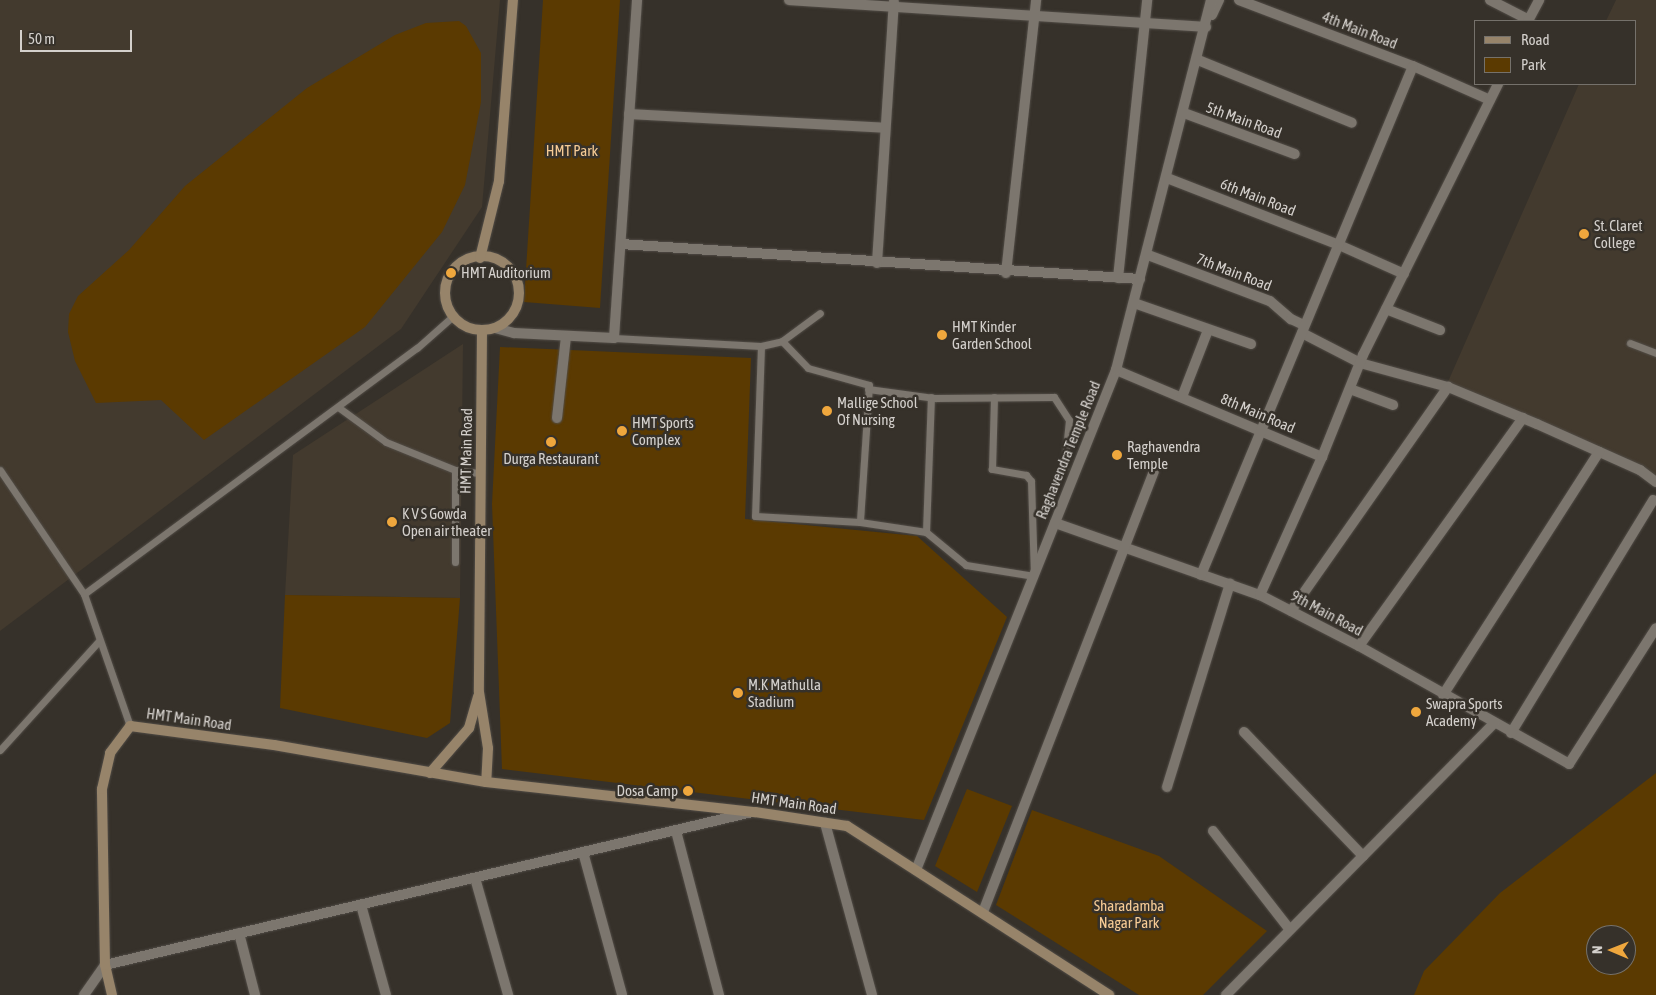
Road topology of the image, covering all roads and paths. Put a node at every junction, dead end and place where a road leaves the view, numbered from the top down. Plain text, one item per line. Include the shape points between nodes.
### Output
1 (513, 0) edge
2 (637, 0) edge
3 (790, 0) edge
4 (1036, 0) edge
5 (1147, 0) edge
6 (1211, 0) edge
7 (1219, 0) edge
8 (1239, 0) edge
9 (1490, 0) edge
10 (1539, 0) edge
11 (893, 3) edge
12 (1034, 17) junction
13 (1527, 20) edge
14 (1529, 20) edge
15 (1145, 23) junction
16 (1206, 27) junction
17 (1198, 60) junction
18 (1413, 66) junction
19 (1498, 85) edge
20 (1490, 100) junction
21 (629, 114) junction
22 (1184, 114) junction
23 (1352, 123) dead end
24 (885, 128) junction
25 (1295, 154) dead end
26 (1167, 178) junction
27 (621, 244) junction
28 (1339, 245) junction
29 (1148, 255) junction
30 (480, 258) junction
31 (876, 263) junction
32 (1006, 273) junction
33 (1404, 274) junction
34 (1118, 278) junction
35 (1140, 280) junction
36 (1134, 303) junction
37 (1386, 309) junction
38 (820, 313) dead end
39 (453, 316) junction
40 (495, 328) junction
41 (1303, 329) junction
42 (482, 330) junction
43 (1208, 330) junction
44 (1440, 330) dead end
45 (566, 336) junction
46 (614, 338) junction
47 (782, 341) junction
48 (1630, 343) dead end
49 (1251, 344) dead end
50 (761, 346) junction
51 (1656, 353) edge
52 (1360, 363) junction
53 (1116, 370) junction
54 (1448, 387) junction
55 (1350, 388) junction
56 (868, 389) junction
57 (931, 397) junction
58 (994, 397) junction
59 (1182, 397) junction
60 (1393, 405) dead end
61 (338, 407) junction
62 (557, 418) dead end
63 (1523, 418) junction
64 (1261, 431) junction
65 (1599, 452) junction
66 (1322, 457) junction
67 (1064, 468) dead end
68 (0, 470) edge
69 (455, 470) junction
70 (1154, 472) dead end
71 (481, 473) junction
72 (1656, 482) edge
73 (1654, 500) dead end
74 (860, 522) junction
75 (1055, 522) junction
76 (926, 532) junction
77 (1125, 546) junction
78 (455, 562) dead end
79 (1201, 575) junction
80 (1034, 576) junction
81 (1230, 584) junction
82 (84, 594) junction
83 (1260, 595) junction
84 (1291, 611) junction
85 (1656, 628) edge
86 (99, 641) junction
87 (1359, 646) junction
88 (479, 692) junction
89 (1443, 695) junction
90 (1494, 723) junction
91 (130, 726) junction
92 (1244, 732) dead end
93 (1511, 733) junction
94 (0, 750) edge
95 (430, 773) junction
96 (486, 782) junction
97 (1167, 787) dead end
98 (755, 812) junction
99 (826, 823) junction
100 (676, 831) junction
101 (1214, 831) dead end
102 (583, 852) junction
103 (1363, 856) junction
104 (916, 870) junction
105 (475, 878) junction
106 (361, 905) junction
107 (983, 912) junction
108 (1290, 930) junction
109 (239, 933) junction
110 (105, 965) junction
111 (84, 995) edge
112 (112, 995) edge
113 (255, 995) edge
114 (386, 995) edge
115 (508, 995) edge
116 (622, 995) edge
117 (718, 995) edge
118 (872, 995) edge
119 (1108, 995) edge
120 (1226, 995) edge

1 - 30 street via 499,181
2 - 21 street
3 - 11 street
4 - 12 street
5 - 15 street
6 - 16 street
7 - 16 street
8 - 18 street, 4th Main Road
9 - 13 street
10 - 14 street
11 - 12 street
11 - 24 street
12 - 15 street
12 - 32 street
15 - 16 street
15 - 34 street
16 - 17 street, Raghavendra Temple Road
17 - 22 street, Raghavendra Temple Road
17 - 23 street
18 - 20 street, 4th Main Road
18 - 28 street
19 - 20 street
20 - 33 street
21 - 24 street
21 - 27 street
22 - 25 street, 5th Main Road
22 - 26 street, Raghavendra Temple Road
24 - 31 street
26 - 28 street, 6th Main Road
26 - 29 street, Raghavendra Temple Road
27 - 31 street
27 - 46 street
28 - 33 street, 6th Main Road
28 - 41 street
29 - 35 street, Raghavendra Temple Road
29 - 41 street, 7th Main Road via 1270,301
30 - 39 street via 460,263 451,273 446,298
30 - 40 street via 492,258 506,264 519,286 515,312
31 - 32 street
32 - 34 street
33 - 37 street
34 - 35 street
35 - 36 street, Raghavendra Temple Road
36 - 43 street
36 - 53 street, Raghavendra Temple Road
37 - 44 street
37 - 52 street
38 - 47 lane
39 - 42 street via 463,325
39 - 61 lane via 417,348
40 - 42 street
40 - 45 street via 514,333
41 - 52 street, 7th Main Road
41 - 64 street
42 - 71 street, HMT Main Road
43 - 49 street
43 - 59 street
45 - 46 street
45 - 62 street
46 - 50 lane
47 - 50 lane
47 - 56 lane via 808,368 869,385
48 - 51 lane
50 - 74 lane via 755,516
52 - 54 street, 7th Main Road
52 - 55 street
53 - 59 street, 8th Main Road
53 - 75 street, Raghavendra Temple Road
54 - 63 street, 7th Main Road
54 - 84 street
55 - 60 street
55 - 66 street
56 - 57 lane
56 - 74 lane
57 - 58 lane
57 - 76 lane
58 - 67 lane via 1054,397 1069,420
58 - 80 lane via 992,469 1026,475 1031,481
59 - 64 street, 8th Main Road
61 - 69 lane via 386,442
61 - 82 lane
63 - 65 street, 7th Main Road
63 - 87 street
64 - 66 street, 8th Main Road
64 - 79 street
65 - 72 street, 7th Main Road via 1640,470
65 - 89 street
66 - 83 street
68 - 82 lane
69 - 71 lane
69 - 78 lane
70 - 77 street
71 - 88 street, HMT Main Road
73 - 93 street
74 - 76 lane
75 - 77 street, 9th Main Road
75 - 80 street, Raghavendra Temple Road
76 - 80 lane via 966,565
77 - 79 street, 9th Main Road
77 - 107 street
79 - 81 street, 9th Main Road
80 - 104 street, Raghavendra Temple Road
81 - 83 street, 9th Main Road
81 - 97 street
82 - 86 lane
83 - 84 street, 9th Main Road
84 - 87 street, 9th Main Road
85 - 93 street, 9th Main Road via 1569,764
86 - 91 lane
86 - 94 lane
87 - 89 street, 9th Main Road
88 - 95 street, HMT Main Road via 469,728
88 - 96 street, HMT Main Road via 488,748
89 - 90 street, 9th Main Road
90 - 93 street, 9th Main Road
90 - 103 street
91 - 95 street, HMT Main Road via 274,746
91 - 110 street, HMT Main Road via 110,753 102,789
92 - 103 street
95 - 96 street, HMT Main Road
96 - 98 street, HMT Main Road
98 - 99 street, HMT Main Road
98 - 100 street
99 - 104 street, HMT Main Road via 847,826
99 - 118 street
100 - 102 street
100 - 117 street
101 - 108 street
102 - 105 street
102 - 116 street
103 - 108 street
104 - 107 street, HMT Main Road
105 - 106 street
105 - 115 street
106 - 109 street
106 - 114 street
107 - 119 street, HMT Main Road
108 - 120 street
109 - 110 street
109 - 113 street
110 - 111 street
110 - 112 street, HMT Main Road

